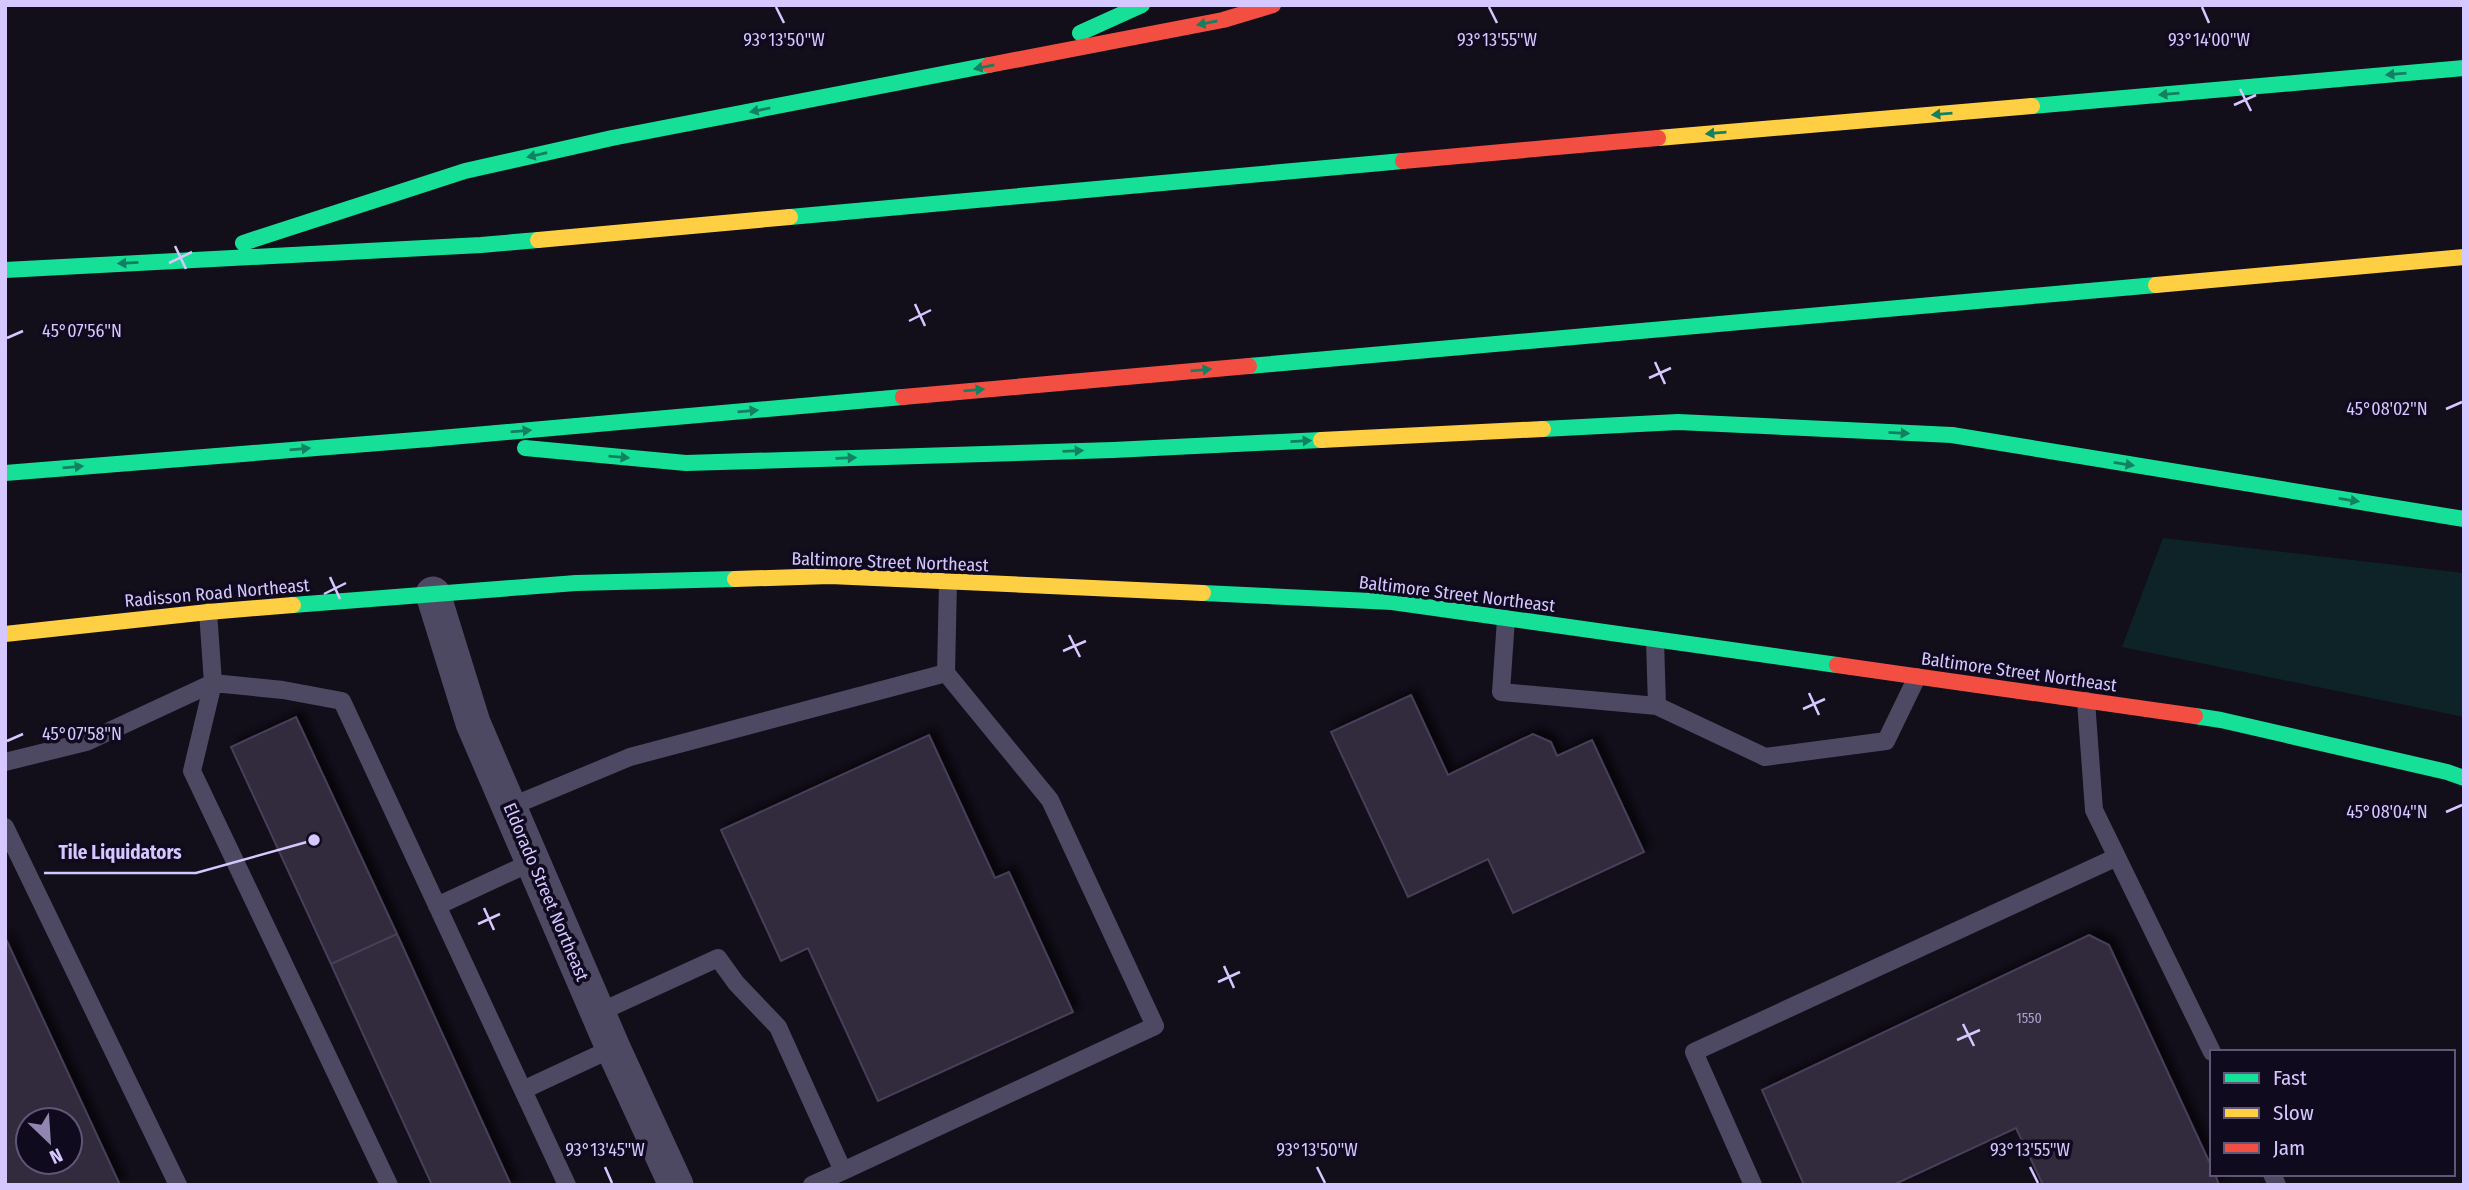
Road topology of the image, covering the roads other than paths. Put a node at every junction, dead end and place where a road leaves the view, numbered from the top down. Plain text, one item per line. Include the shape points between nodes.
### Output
1 (1142, 5) edge
2 (1273, 5) edge
3 (1014, 62) junction
4 (2464, 68) edge
5 (2464, 257) edge
6 (196, 259) junction
7 (5, 270) edge
8 (429, 439) junction
9 (5, 473) edge
10 (2464, 519) edge
11 (948, 582) junction
12 (433, 594) junction
13 (208, 611) junction
14 (1506, 619) junction
15 (5, 634) edge
16 (1655, 640) junction
17 (946, 673) junction
18 (1917, 677) junction
19 (213, 683) junction
20 (2086, 701) junction
21 (1657, 706) junction
22 (5, 762) edge
23 (2464, 778) edge
24 (510, 807) junction
25 (5, 827) edge
26 (2117, 857) junction
27 (534, 861) junction
28 (437, 906) junction
29 (598, 1013) junction
30 (613, 1048) junction
31 (2211, 1050) edge
32 (523, 1090) junction
33 (844, 1171) junction
34 (177, 1185) edge
35 (389, 1185) edge
36 (567, 1185) edge
37 (676, 1185) edge
38 (812, 1185) edge
39 (1753, 1185) edge

1 - 3 main road
2 -> 3 main road via 1223,20
3 -> 6 main road via 612,138 465,171
4 -> 6 main road via 481,245
8 -> 5 main road
6 -> 7 main road
9 -> 8 main road
8 -> 10 main road via 686,463 1113,450 1678,422 1952,435
11 - 12 main road, Baltimore Street Northeast via 830,576 576,583
11 - 14 main road, Baltimore Street Northeast via 1392,602
11 - 17 lane
12 - 13 main road, Radisson Road Northeast
12 - 24 street, Eldorado Street Northeast via 473,723
13 - 15 main road, Radisson Road Northeast
13 - 19 lane
14 - 16 main road, Baltimore Street Northeast
14 - 21 lane via 1502,692
16 - 18 main road, Baltimore Street Northeast
16 - 21 lane
17 - 24 lane via 631,757
17 - 33 lane via 1050,800 1155,1026
18 - 20 main road, Baltimore Street Northeast
18 - 21 lane via 1886,741 1765,757
19 - 22 lane via 86,742
19 - 28 lane via 342,701
19 - 35 lane via 192,771
20 - 23 main road, Baltimore Street Northeast via 2221,720
20 - 26 lane via 2094,810
24 - 27 street, Eldorado Street Northeast
25 - 34 lane
26 - 31 lane
26 - 39 lane via 1694,1052
27 - 28 lane
27 - 29 street, Eldorado Street Northeast
28 - 32 lane
29 - 30 street, Eldorado Street Northeast
29 - 33 lane via 718,958 778,1027
30 - 32 lane
30 - 37 street, Eldorado Street Northeast
32 - 36 lane
33 - 38 lane

